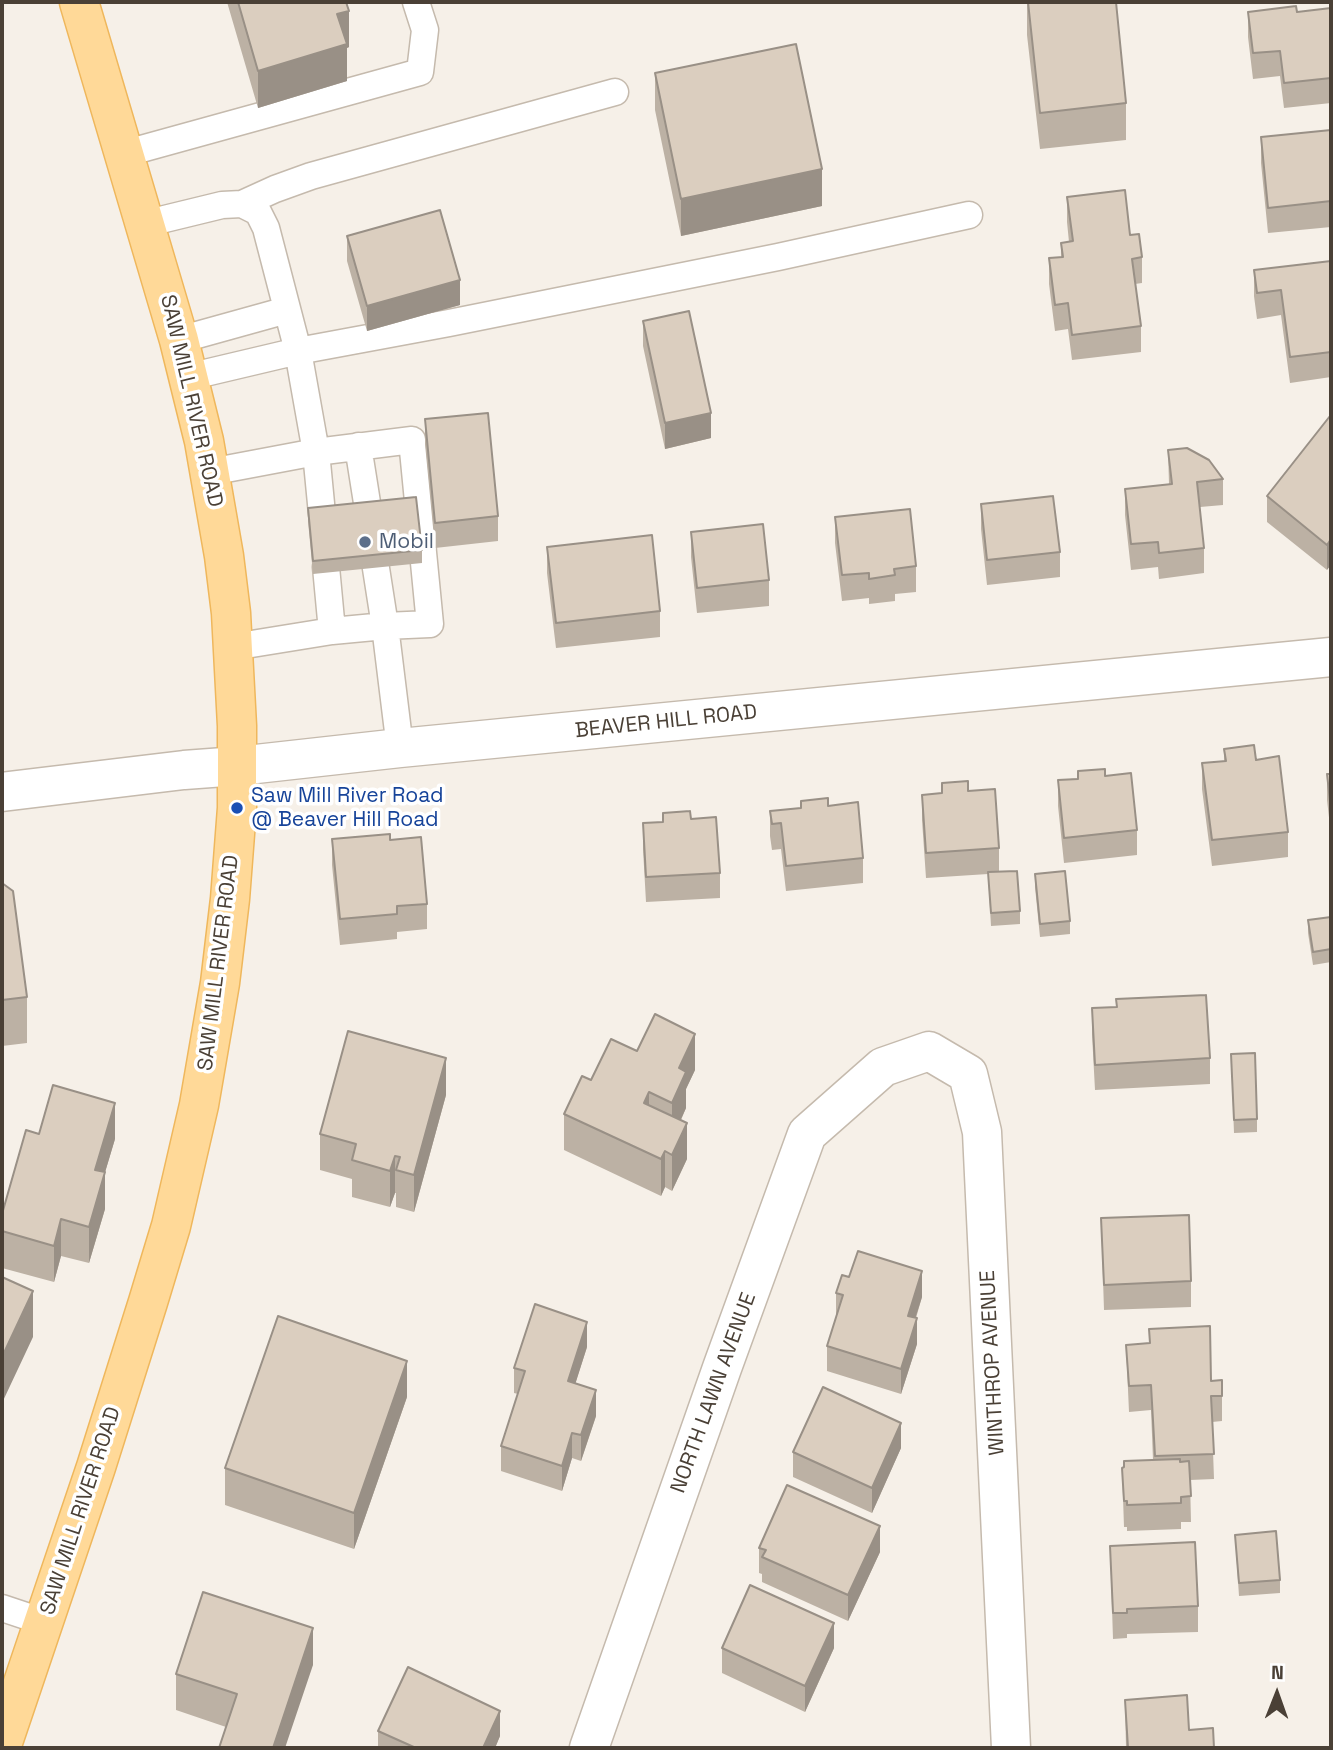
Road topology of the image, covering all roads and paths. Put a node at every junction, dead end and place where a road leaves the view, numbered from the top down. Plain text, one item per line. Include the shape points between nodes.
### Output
1 (79, 2) edge
2 (416, 2) edge
3 (615, 92) dead end
4 (123, 154) junction
5 (242, 205) junction
6 (968, 215) dead end
7 (144, 224) junction
8 (287, 310) junction
9 (179, 340) junction
10 (298, 351) junction
11 (188, 377) junction
12 (358, 446) junction
13 (316, 452) junction
14 (210, 472) junction
15 (368, 509) edge
16 (322, 514) edge
17 (375, 562) edge
18 (326, 567) edge
19 (385, 626) junction
20 (332, 631) junction
21 (233, 646) junction
22 (1331, 657) edge
23 (400, 748) junction
24 (238, 766) junction
25 (2, 792) edge
26 (883, 1067) joint
27 (2, 1608) edge
28 (44, 1622) junction
29 (2, 1745) edge
30 (589, 1748) edge
31 (1010, 1748) edge

1 - 4 main road, SAW MILL RIVER ROAD
2 - 4 lane via 425,30 420,72
3 - 5 lane via 311,176
4 - 7 main road, SAW MILL RIVER ROAD
5 - 7 lane via 222,205
5 - 8 lane via 258,212 266,228
6 - 10 lane
7 - 9 main road, SAW MILL RIVER ROAD
8 - 9 lane
8 - 10 lane
9 - 11 main road, SAW MILL RIVER ROAD
10 - 11 lane
10 - 13 lane
11 - 14 main road, SAW MILL RIVER ROAD
12 - 13 lane
12 - 15 lane
12 - 19 lane via 412,440 430,624
13 - 14 lane
13 - 16 lane
14 - 21 main road, SAW MILL RIVER ROAD
17 - 19 lane
18 - 20 lane
19 - 20 lane
19 - 23 lane
20 - 21 lane
21 - 24 main road, SAW MILL RIVER ROAD
22 - 23 street, BEAVER HILL ROAD
23 - 24 street, BEAVER HILL ROAD
24 - 25 street, BEAVER HILL ROAD
24 - 28 main road, SAW MILL RIVER ROAD via 220,983 190,1145 145,1314
26 - 30 street, NORTH LAWN AVENUE via 807,1134
26 - 31 street, WINTHROP AVENUE via 929,1051 968,1074 982,1132
27 - 28 lane
28 - 29 main road, SAW MILL RIVER ROAD

